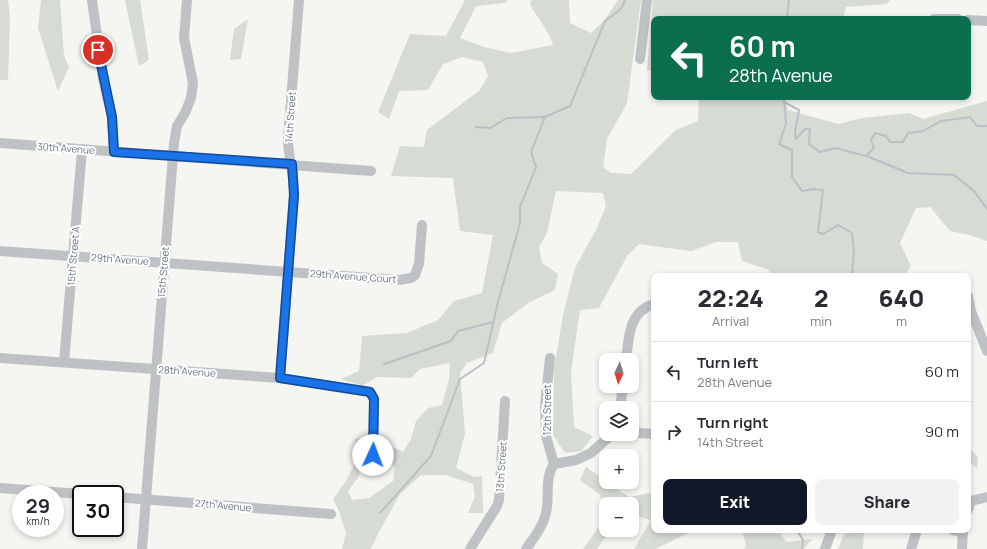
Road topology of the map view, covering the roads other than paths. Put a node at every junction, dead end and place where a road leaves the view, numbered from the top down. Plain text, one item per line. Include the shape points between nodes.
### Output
1 (92, 0) edge
2 (187, 0) edge
3 (299, 0) edge
4 (647, 0) edge
5 (971, 20) edge
6 (987, 20) edge
7 (640, 59) dead end
8 (0, 143) edge
9 (82, 150) junction
10 (114, 152) junction
11 (173, 156) junction
12 (292, 164) junction
13 (371, 171) dead end
14 (422, 226) dead end
15 (0, 251) edge
16 (73, 256) junction
17 (164, 263) junction
18 (288, 272) junction
19 (651, 306) edge
20 (971, 311) edge
21 (987, 351) edge
22 (627, 353) edge
23 (0, 358) edge
24 (550, 358) dead end
25 (64, 362) junction
26 (156, 369) junction
27 (280, 378) junction
28 (505, 401) dead end
29 (639, 433) edge
30 (651, 434) edge
31 (604, 441) edge
32 (373, 455) dead end
33 (554, 464) junction
34 (0, 488) edge
35 (72, 493) edge
36 (124, 498) edge
37 (987, 498) edge
38 (146, 499) junction
39 (971, 505) edge
40 (332, 514) dead end
41 (831, 533) edge
42 (916, 533) edge
43 (963, 533) edge
44 (142, 549) edge
45 (470, 549) edge
46 (526, 549) edge
47 (826, 549) edge
48 (911, 549) edge
49 (962, 549) edge

1 - 10 street via 103,79 112,117
2 - 11 street, 15th Street via 184,38 193,83 188,106 176,130
3 - 12 street, 14th Street via 288,139
4 - 7 street
5 - 6 street
8 - 9 street, 30th Avenue
9 - 10 street, 30th Avenue
9 - 16 street, 15th Street A
10 - 11 street, 30th Avenue
11 - 12 street, 30th Avenue
11 - 17 street, 15th Street
12 - 13 street, 30th Avenue
12 - 18 street, 14th Street via 294,195
14 - 18 street, 29th Avenue Court via 418,264 415,275 411,278
15 - 16 street, 29th Avenue
16 - 17 street, 29th Avenue
16 - 25 street, 15th Street A
17 - 18 street, 29th Avenue
17 - 26 street, 15th Street
18 - 27 street, 14th Street
19 - 22 street via 632,322
20 - 21 street
23 - 25 street, 28th Avenue
24 - 33 street, 12th Street via 546,393 546,436
25 - 26 street, 28th Avenue
26 - 27 street, 28th Avenue
26 - 38 street, 15th Street
27 - 32 street, 28th Avenue via 352,388 373,394
28 - 45 street, 13th Street via 499,500
29 - 30 street
31 - 33 street via 591,453 576,460
33 - 46 street via 549,471 546,514 540,529
34 - 35 street
36 - 38 street, 27th Avenue
37 - 39 street
38 - 40 street, 27th Avenue
38 - 44 street, 15th Street
41 - 47 street
42 - 48 street
43 - 49 street

